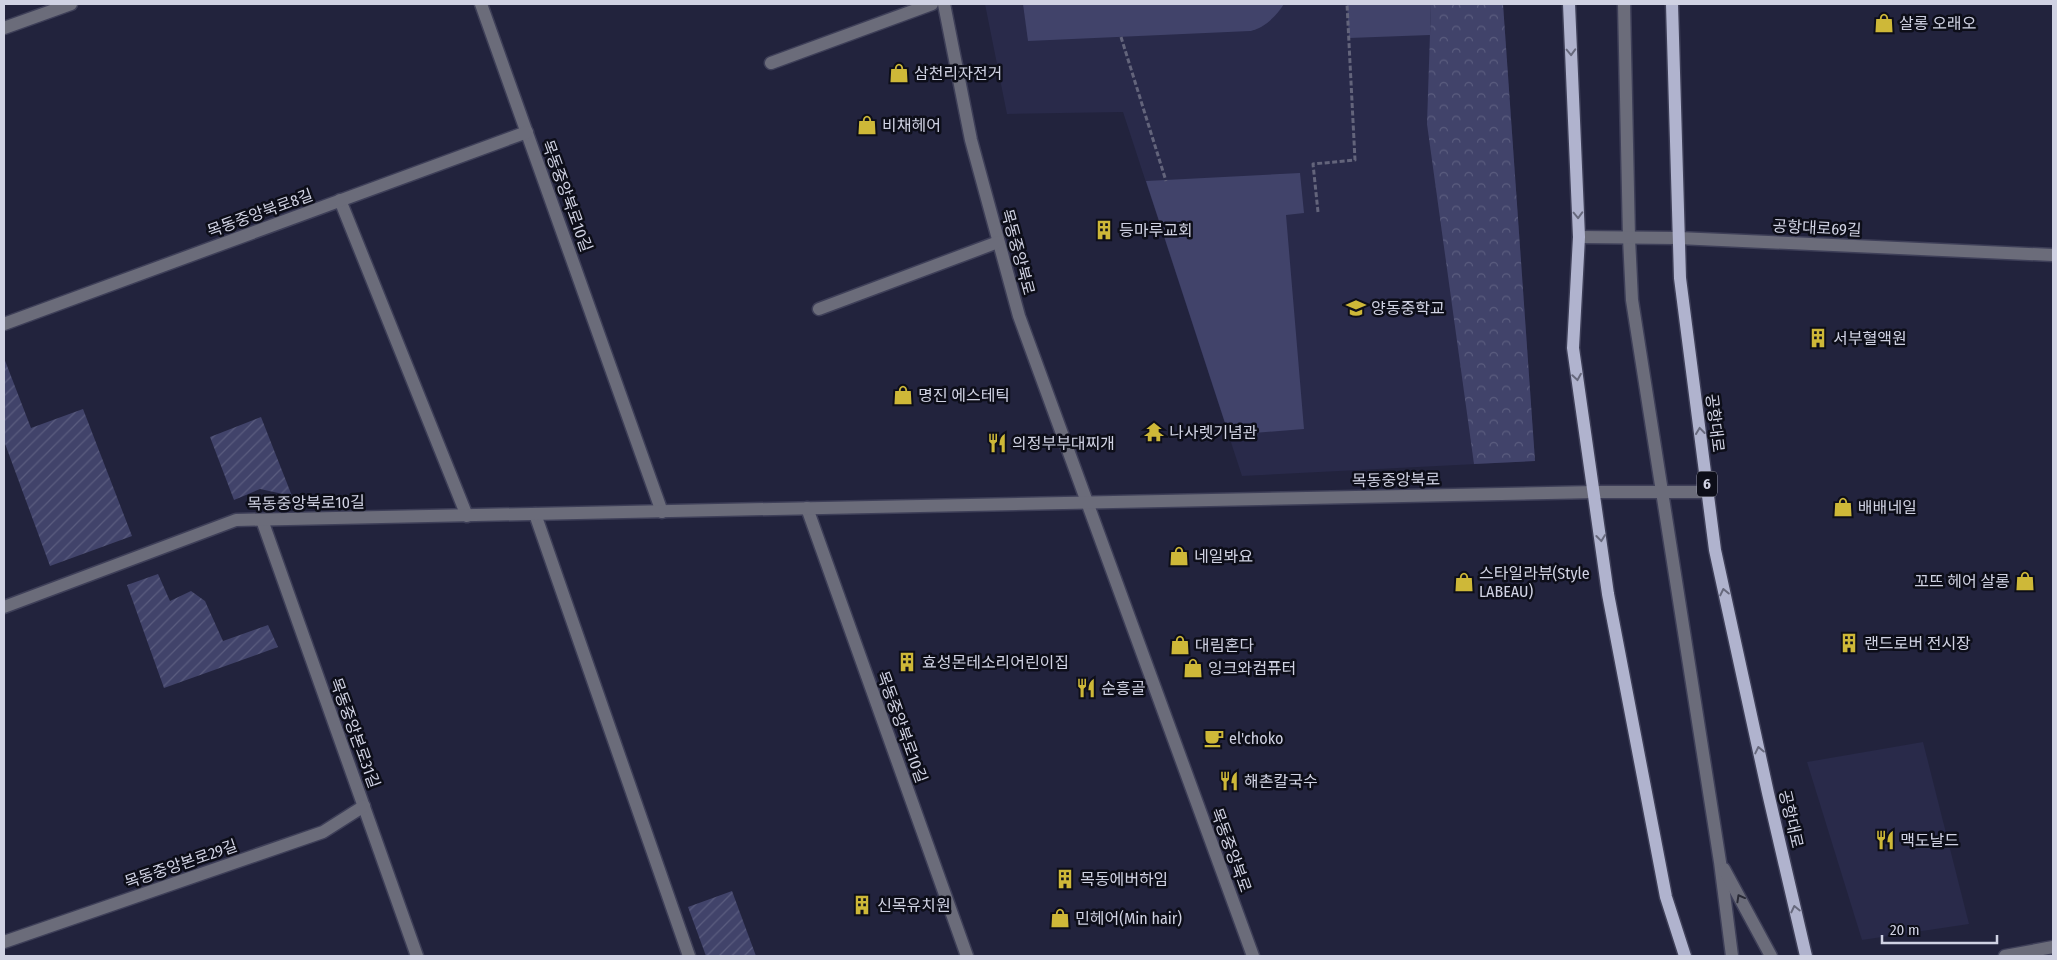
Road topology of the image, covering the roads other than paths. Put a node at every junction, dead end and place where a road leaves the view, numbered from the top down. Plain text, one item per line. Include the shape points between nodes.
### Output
1 (71, 4) edge
2 (481, 4) edge
3 (932, 4) edge
4 (944, 4) edge
5 (1569, 4) edge
6 (1624, 4) edge
7 (1672, 4) edge
8 (4, 28) edge
9 (771, 63) dead end
10 (527, 132) junction
11 (340, 200) junction
12 (1579, 237) junction
13 (1628, 238) junction
14 (1678, 238) junction
15 (998, 242) junction
16 (2053, 255) edge
17 (819, 309) dead end
18 (4, 324) edge
19 (1595, 492) junction
20 (1662, 492) junction
21 (1708, 492) junction
22 (1086, 502) junction
23 (807, 508) junction
24 (662, 512) junction
25 (535, 514) junction
26 (468, 516) junction
27 (262, 520) junction
28 (4, 607) edge
29 (364, 806) junction
30 (1720, 862) junction
31 (4, 942) edge
32 (2053, 947) edge
33 (417, 956) edge
34 (689, 956) edge
35 (967, 956) edge
36 (1253, 956) edge
37 (1685, 956) edge
38 (1732, 956) edge
39 (1771, 956) edge
40 (1806, 956) edge
41 (2005, 956) edge

1 - 8 street
2 - 10 street, 목동중앙북로10길
3 - 9 street
4 - 15 street, 목동중앙북로 via 971,140
5 -> 12 main road
6 - 13 street
7 - 14 main road, 공항대로 / 6
10 - 11 street, 목동중앙북로8길
10 - 24 street, 목동중앙북로10길
11 - 18 street, 목동중앙북로8길
11 - 26 street
12 - 13 street, 공항대로69길
12 -> 19 main road via 1573,348
13 - 14 street, 공항대로69길
13 - 20 street via 1632,300
14 - 16 street, 공항대로69길
21 -> 14 main road, 공항대로 / 6 via 1680,278
15 - 17 street
15 - 22 street, 목동중앙북로 via 1019,316
19 - 20 street, 목동중앙북로
19 - 22 street, 목동중앙북로
19 -> 37 main road via 1608,594 1666,897
20 - 21 street, 목동중앙북로
20 - 30 street
40 -> 21 main road, 공항대로 / 6 via 1715,550
22 - 23 street, 목동중앙북로10길
22 - 36 street, 목동중앙북로
23 - 24 street, 목동중앙북로10길
23 - 35 street, 목동중앙북로10길
24 - 25 street, 목동중앙북로10길
25 - 26 street, 목동중앙북로10길
25 - 34 street
26 - 27 street, 목동중앙북로10길
27 - 28 street, 목동중앙북로10길 via 236,520
27 - 29 street, 목동중앙본로31길
29 - 31 street, 목동중앙본로29길 via 322,832
29 - 33 street, 목동중앙본로31길
30 - 38 street
39 -> 30 street
32 - 41 street

